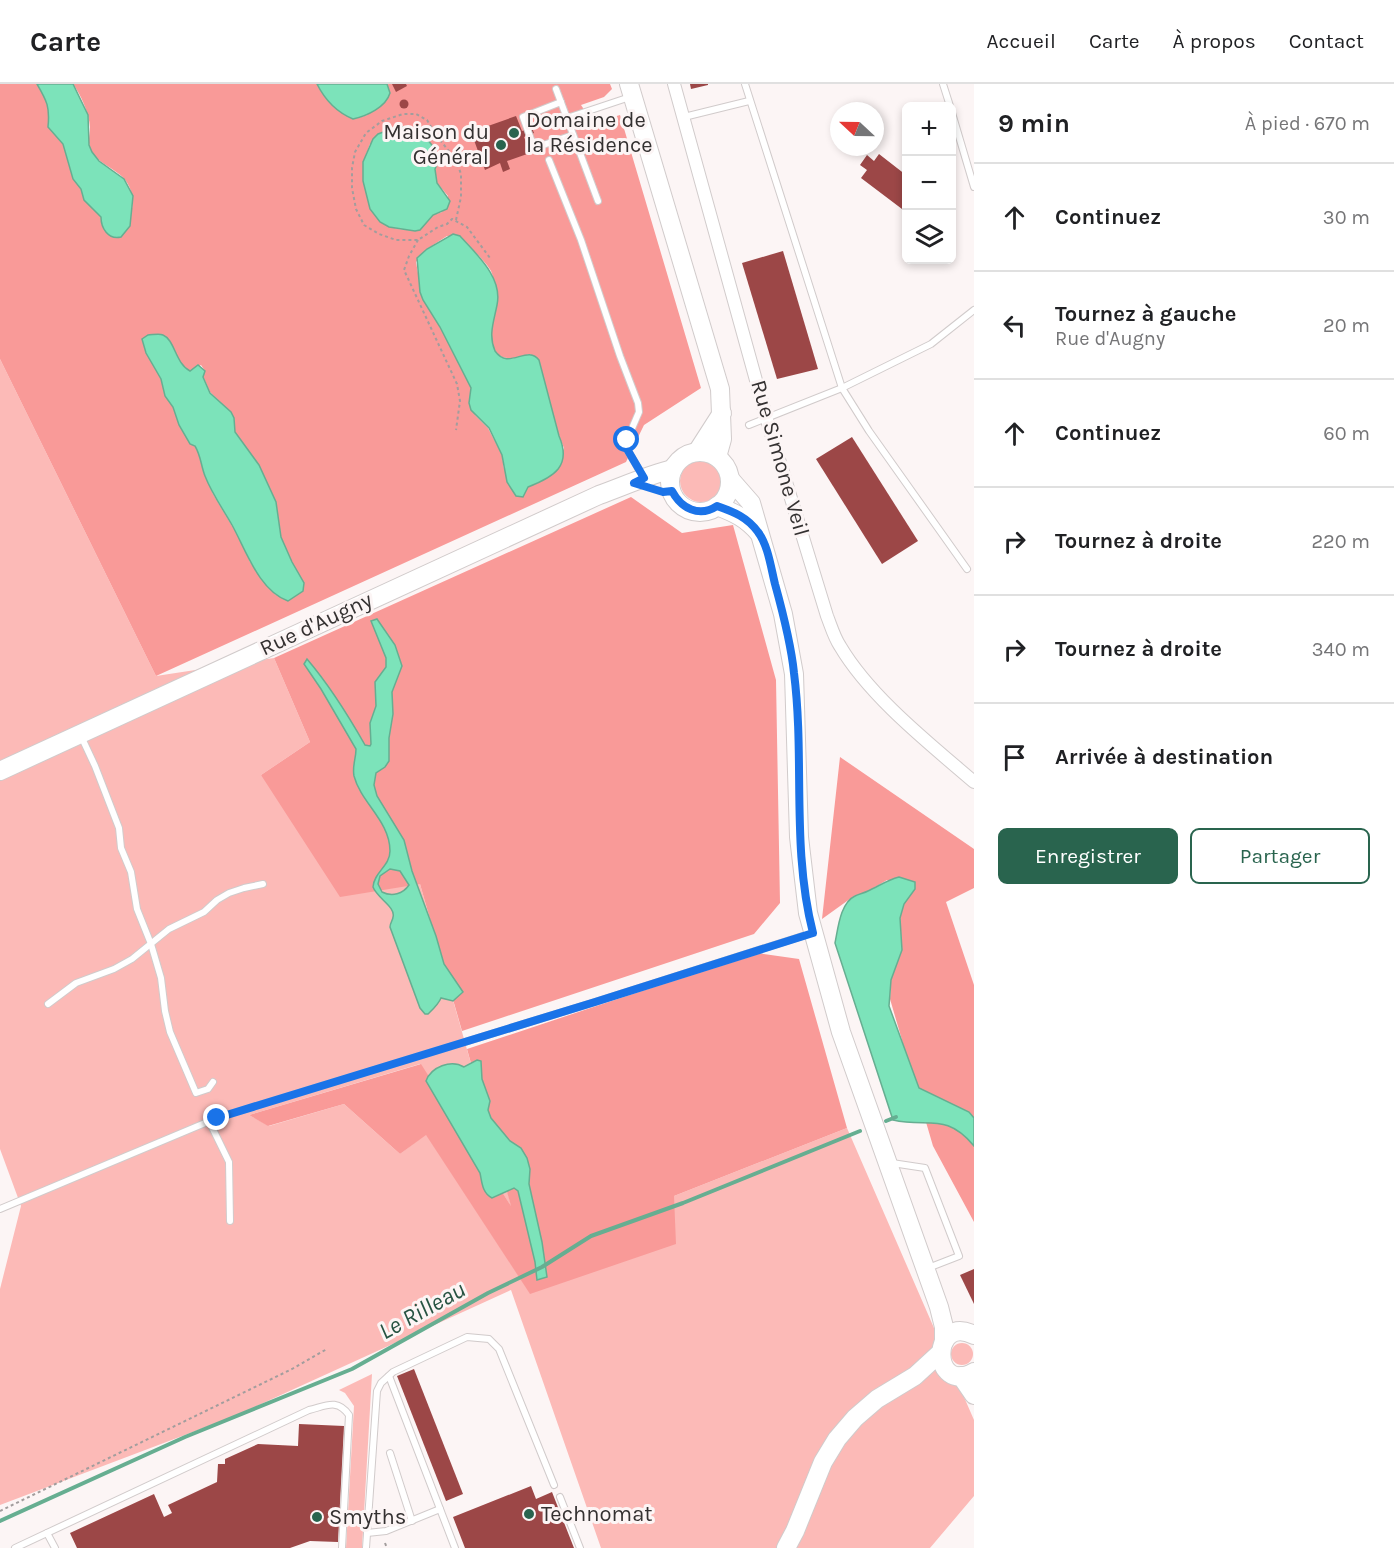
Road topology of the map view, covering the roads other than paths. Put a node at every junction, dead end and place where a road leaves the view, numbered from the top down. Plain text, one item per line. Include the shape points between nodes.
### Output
1 (674, 84) edge
2 (745, 84) edge
3 (943, 84) edge
4 (556, 89) dead end
5 (631, 90) edge
6 (749, 101) junction
7 (561, 102) junction
8 (949, 102) edge
9 (684, 117) junction
10 (567, 118) junction
11 (956, 129) edge
12 (573, 135) junction
13 (549, 159) dead end
14 (974, 187) edge
15 (598, 201) dead end
16 (974, 310) edge
17 (842, 388) junction
18 (722, 412) junction
19 (767, 420) junction
20 (750, 425) dead end
21 (697, 452) junction
22 (717, 457) junction
23 (674, 469) junction
24 (730, 479) junction
25 (639, 481) junction
26 (672, 491) junction
27 (717, 506) junction
28 (760, 534) junction
29 (967, 569) dead end
30 (80, 734) junction
31 (0, 771) edge
32 (974, 782) edge
33 (263, 884) dead end
34 (813, 933) junction
35 (151, 944) junction
36 (48, 1004) dead end
37 (213, 1082) dead end
38 (209, 1121) junction
39 (886, 1162) junction
40 (0, 1209) edge
41 (230, 1221) dead end
42 (925, 1269) junction
43 (939, 1307) junction
44 (968, 1334) edge
45 (942, 1347) junction
46 (961, 1374) edge
47 (389, 1376) junction
48 (915, 1376) junction
49 (974, 1395) edge
50 (390, 1453) dead end
51 (554, 1485) dead end
52 (560, 1497) dead end
53 (440, 1509) junction
54 (412, 1521) junction
55 (47, 1533) junction
56 (367, 1533) junction
57 (15, 1548) edge
58 (55, 1548) edge
59 (342, 1548) edge
60 (366, 1548) edge
61 (455, 1548) edge
62 (580, 1548) edge
63 (786, 1548) edge

1 - 9 street, Rue Simone Veil
2 - 6 lane
3 - 8 lane
4 - 7 lane
5 - 10 lane
5 - 18 main road via 720,389
6 - 9 lane
6 - 17 lane
7 - 10 lane
7 - 12 lane via 522,117 534,148
9 - 19 street, Rue Simone Veil
10 - 12 lane
11 - 14 lane
12 - 15 lane
13 - 25 lane via 638,403 639,412 627,449
16 - 17 lane via 931,344
17 - 19 lane
17 - 29 lane
18 - 21 main road
18 - 22 main road
19 - 20 lane
19 - 32 street, Rue Simone Veil via 839,645 890,707
21 - 22 main road
21 - 23 main road via 683,457
22 - 24 main road
23 - 25 main road, Rue d'Augny
23 - 26 main road
24 - 27 main road via 726,496
24 - 28 main road via 751,503
25 - 26 main road via 663,492
25 - 30 main road, Rue d'Augny via 598,495
26 - 27 main road via 683,507 693,511
27 - 28 main road via 740,514
28 - 34 main road via 795,674 799,837
30 - 31 main road, Rue d'Augny
30 - 35 lane via 119,828 136,909
33 - 35 lane via 217,900
34 - 38 lane
34 - 39 main road via 841,1032
35 - 36 lane via 114,969 76,983
35 - 37 lane via 170,1032 196,1093 208,1089
38 - 40 lane
38 - 41 lane via 229,1162
39 - 42 main road
39 - 42 lane via 925,1168 959,1256
42 - 43 main road
43 - 44 main road
43 - 45 main road via 944,1327
44 - 45 main road via 951,1335
45 - 46 main road via 942,1364
45 - 48 main road
46 - 48 main road
46 - 49 main road
47 - 51 lane via 467,1337 494,1342
47 - 53 lane
47 - 56 lane via 377,1391
48 - 63 main road via 877,1399 837,1439
50 - 54 lane
52 - 62 lane
53 - 54 lane
53 - 61 lane
54 - 56 lane via 386,1532
55 - 57 lane
55 - 58 lane
55 - 59 lane via 309,1410 335,1404 349,1415
56 - 60 lane

